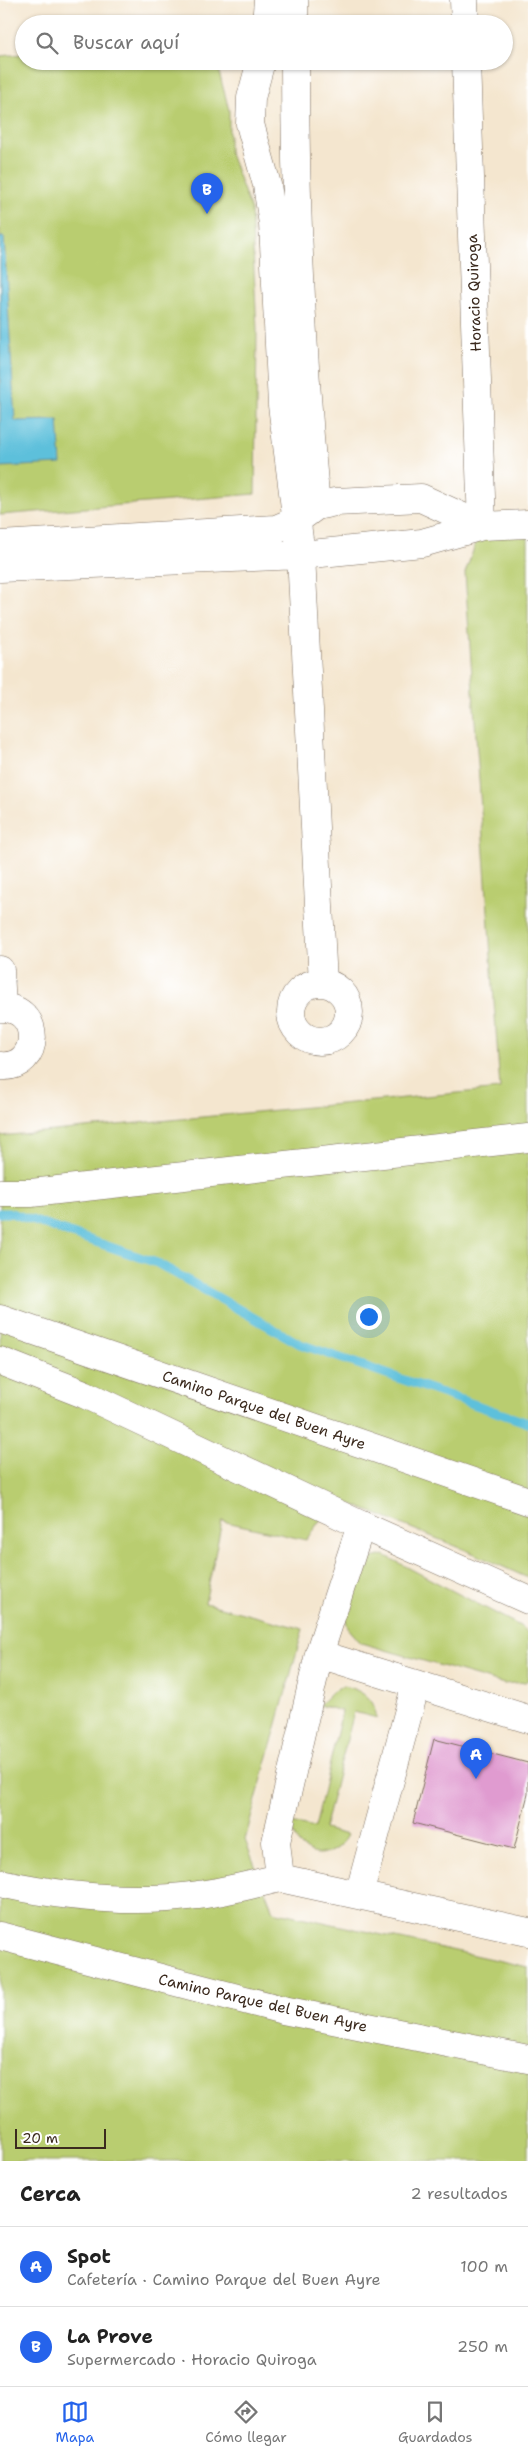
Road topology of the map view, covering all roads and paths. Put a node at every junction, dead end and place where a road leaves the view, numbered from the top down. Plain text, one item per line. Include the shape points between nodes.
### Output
1 (268, 0) edge
2 (294, 0) edge
3 (464, 0) edge
4 (267, 15) edge
5 (294, 15) edge
6 (465, 15) edge
7 (259, 70) edge
8 (295, 70) edge
9 (466, 70) edge
10 (306, 513) junction
11 (528, 524) edge
12 (482, 526) junction
13 (0, 545) edge
14 (301, 555) junction
15 (0, 568) edge
16 (0, 970) edge
17 (323, 983) dead end
18 (1, 1008) edge
19 (0, 1066) edge
20 (528, 1138) edge
21 (0, 1193) edge
22 (0, 1319) edge
23 (0, 1361) edge
24 (528, 1500) edge
25 (361, 1525) junction
26 (528, 1600) edge
27 (319, 1654) junction
28 (416, 1684) junction
29 (528, 1718) edge
30 (280, 1878) junction
31 (0, 1883) edge
32 (359, 1895) junction
33 (528, 1932) edge
34 (0, 1936) edge
35 (528, 2059) edge

1 - 4 main road
2 - 5 main road
3 - 6 main road
7 - 10 main road via 251,98 250,124 267,185 272,224 282,405
8 - 10 main road via 295,173 301,276
9 - 12 main road, Horacio Quiroga
10 - 12 main road via 336,502 421,498
10 - 13 main road via 276,529
10 - 14 main road
11 - 12 main road
12 - 14 main road via 422,543
14 - 15 main road
14 - 17 main road
16 - 18 main road
18 - 19 main road via 12,1009 28,1021 32,1040 30,1050 23,1058 15,1064
20 - 21 main road via 41,1192
22 - 24 main road, Camino Parque del Buen Ayre
23 - 25 main road via 84,1394
25 - 26 main road
25 - 27 main road
27 - 28 main road
27 - 30 main road via 276,1842
28 - 29 main road
28 - 32 main road
30 - 31 main road via 199,1895 143,1900 79,1896
30 - 32 main road
32 - 33 main road
34 - 35 main road, Camino Parque del Buen Ayre via 283,2010

